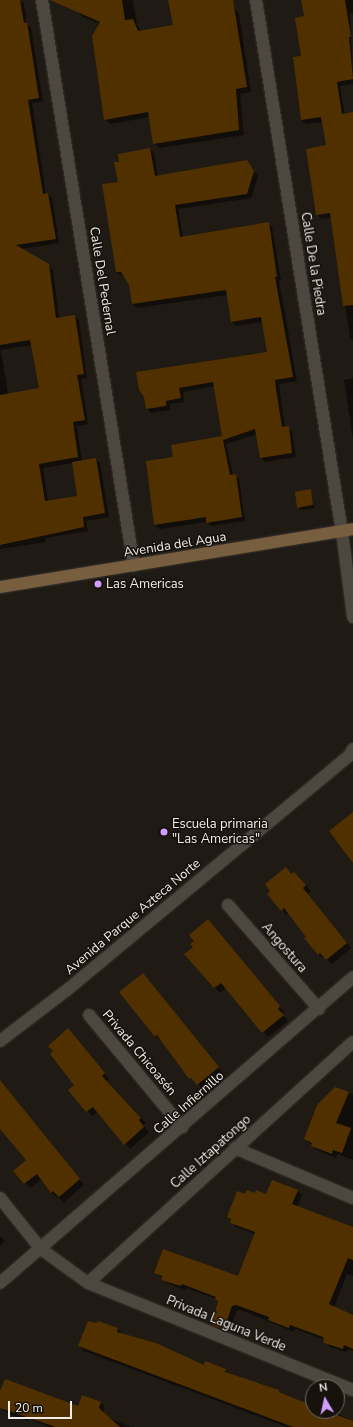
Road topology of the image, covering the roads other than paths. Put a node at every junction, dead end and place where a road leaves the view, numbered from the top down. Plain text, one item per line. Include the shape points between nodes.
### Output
1 (42, 0) edge
2 (256, 0) edge
3 (348, 530) edge
4 (134, 566) junction
5 (0, 587) edge
6 (353, 617) edge
7 (353, 749) edge
8 (228, 905) dead end
9 (353, 976) edge
10 (319, 1009) junction
11 (89, 1015) dead end
12 (0, 1041) edge
13 (353, 1042) edge
14 (182, 1127) junction
15 (235, 1148) junction
16 (0, 1198) edge
17 (353, 1198) edge
18 (41, 1249) junction
19 (0, 1283) edge
20 (88, 1283) junction
21 (353, 1390) edge

1 - 4 street, Calle Del Pedernal
2 - 3 street, Calle De la Piedra
3 - 4 main road, Avenida del Agua
3 - 6 street
4 - 5 main road, Avenida del Agua
7 - 12 street, Avenida Parque Azteca Norte via 349,756 67,990
8 - 10 street, Angostura
9 - 10 street, Calle Infiernillo
10 - 14 street, Calle Infiernillo
11 - 14 street, Privada Chicoasén
13 - 15 street, Calle Iztapatongo
14 - 18 street, Calle Infiernillo
15 - 17 street
15 - 20 street, Calle Iztapatongo
16 - 18 street, Privada Laguna Verde
18 - 19 street, Calle Infiernillo
18 - 20 street, Privada Laguna Verde
20 - 21 street, Privada Laguna Verde

